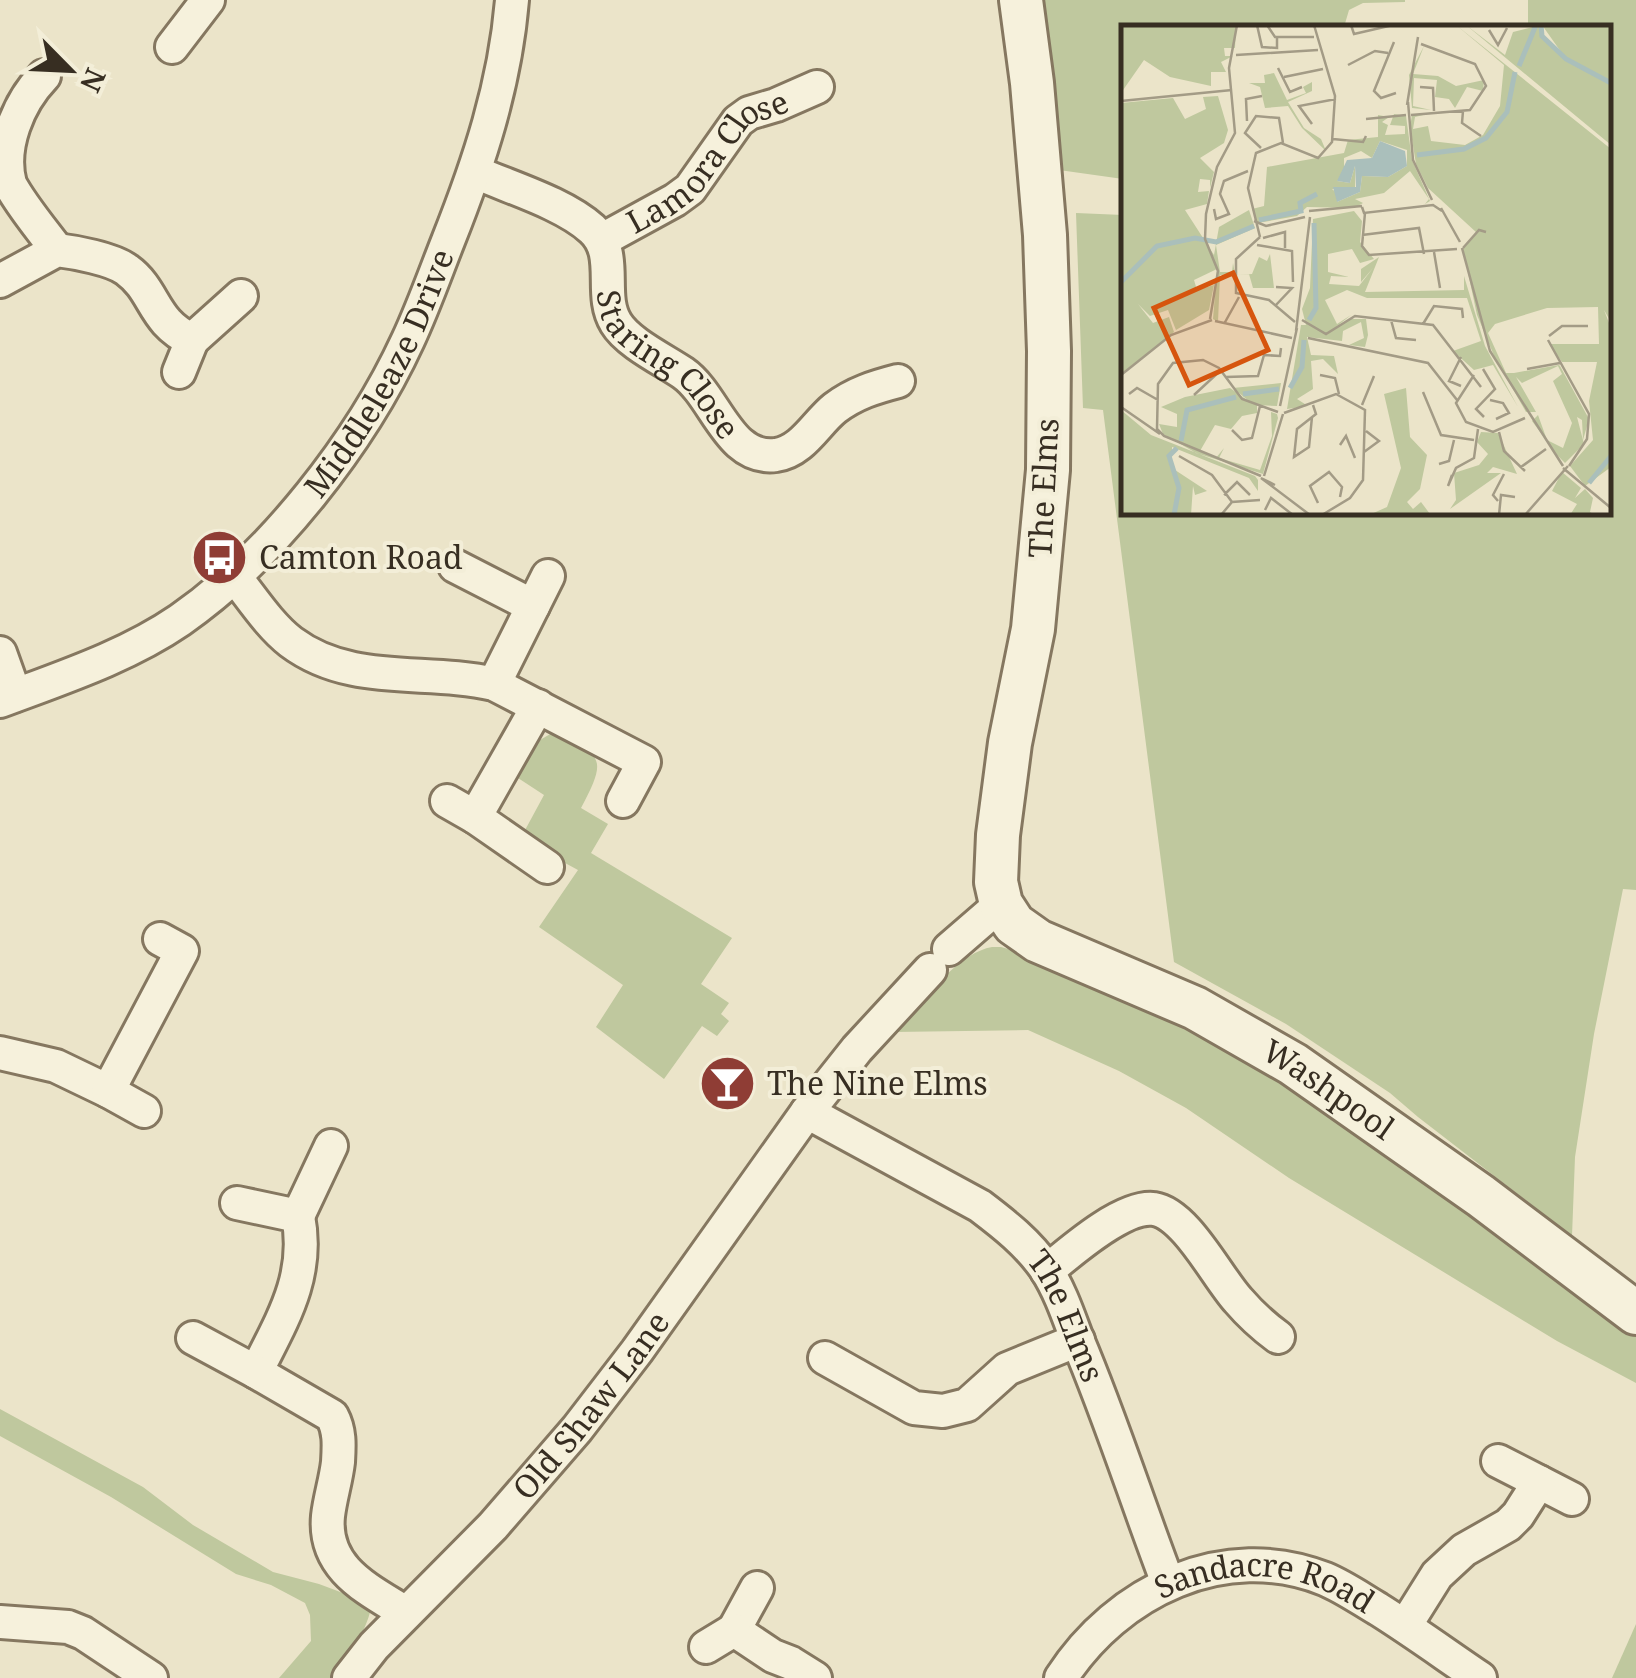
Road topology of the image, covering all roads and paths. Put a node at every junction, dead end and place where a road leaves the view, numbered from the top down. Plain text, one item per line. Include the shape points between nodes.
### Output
1 (208, 0) edge
2 (512, 0) edge
3 (1021, 0) edge
4 (172, 47) dead end
5 (44, 76) dead end
6 (817, 87) dead end
7 (475, 172) junction
8 (602, 240) junction
9 (56, 250) junction
10 (0, 281) edge
11 (241, 296) dead end
12 (192, 340) junction
13 (179, 372) dead end
14 (898, 381) dead end
15 (454, 566) dead end
16 (548, 576) dead end
17 (234, 577) junction
18 (533, 606) junction
19 (0, 654) edge
20 (494, 684) junction
21 (8, 698) edge
22 (538, 706) junction
23 (622, 801) dead end
24 (547, 866) dead end
25 (1001, 904) junction
26 (160, 939) dead end
27 (0, 1053) edge
28 (108, 1091) junction
29 (144, 1111) dead end
30 (808, 1112) junction
31 (331, 1146) dead end
32 (236, 1203) dead end
33 (298, 1216) junction
34 (1047, 1271) junction
35 (1636, 1312) edge
36 (1278, 1337) dead end
37 (193, 1338) dead end
38 (1078, 1340) junction
39 (825, 1358) dead end
40 (256, 1372) junction
41 (1498, 1461) dead end
42 (1538, 1482) junction
43 (1572, 1499) dead end
44 (1168, 1583) junction
45 (757, 1588) dead end
46 (406, 1613) junction
47 (0, 1622) edge
48 (1405, 1626) junction
49 (734, 1630) junction
50 (706, 1647) dead end
51 (151, 1678) edge
52 (349, 1678) edge
53 (815, 1678) edge
54 (1061, 1678) edge
55 (1480, 1678) edge

1 - 4 street
2 - 7 street, Middleleaze Drive via 504,67
3 - 25 street, The Elms via 1045,235 1048,470 1032,629 998,835
5 - 9 street via 9,128 4,169
6 - 8 street, Lamora Close via 749,113 690,188
7 - 8 street, Staring Close via 556,207
7 - 17 street, Middleleaze Drive via 387,382 333,464
8 - 14 street, Staring Close via 614,321 697,384 734,437 754,453 790,451 862,391
9 - 10 street
9 - 12 street via 127,270 174,332
11 - 12 street
12 - 13 street
15 - 18 street
16 - 18 street
17 - 20 street via 281,633 327,662 364,672
17 - 21 street, Middleleaze Drive via 154,636
18 - 20 street
19 - 21 street
20 - 22 street
22 - 23 street via 644,762
22 - 24 street via 461,809
25 - 30 street via 857,1048
25 - 35 street, Washpool via 1038,941 1195,1008 1294,1064
26 - 28 street via 182,951
27 - 28 street via 56,1066
28 - 29 street
30 - 34 street, The Elms via 980,1206
30 - 46 street, Old Shaw Lane via 577,1430
31 - 33 street
32 - 33 street
33 - 40 street via 298,1280
34 - 36 street via 1112,1223 1153,1209 1179,1224 1235,1298
34 - 38 street, The Elms
37 - 40 street
38 - 39 street via 1007,1369 967,1405 944,1411 914,1408
38 - 44 street, The Elms
40 - 46 street via 332,1416 340,1440 328,1515 331,1551 352,1577
41 - 42 street
42 - 43 street
42 - 48 street via 1508,1525 1464,1550 1438,1575
44 - 48 street, Sandacre Road via 1230,1566 1282,1567 1326,1580
44 - 54 street, Sandacre Road via 1106,1625
45 - 49 street
46 - 52 street, Old Shaw Lane
47 - 51 street via 83,1633
48 - 55 street, Sandacre Road
49 - 50 street
49 - 53 street

